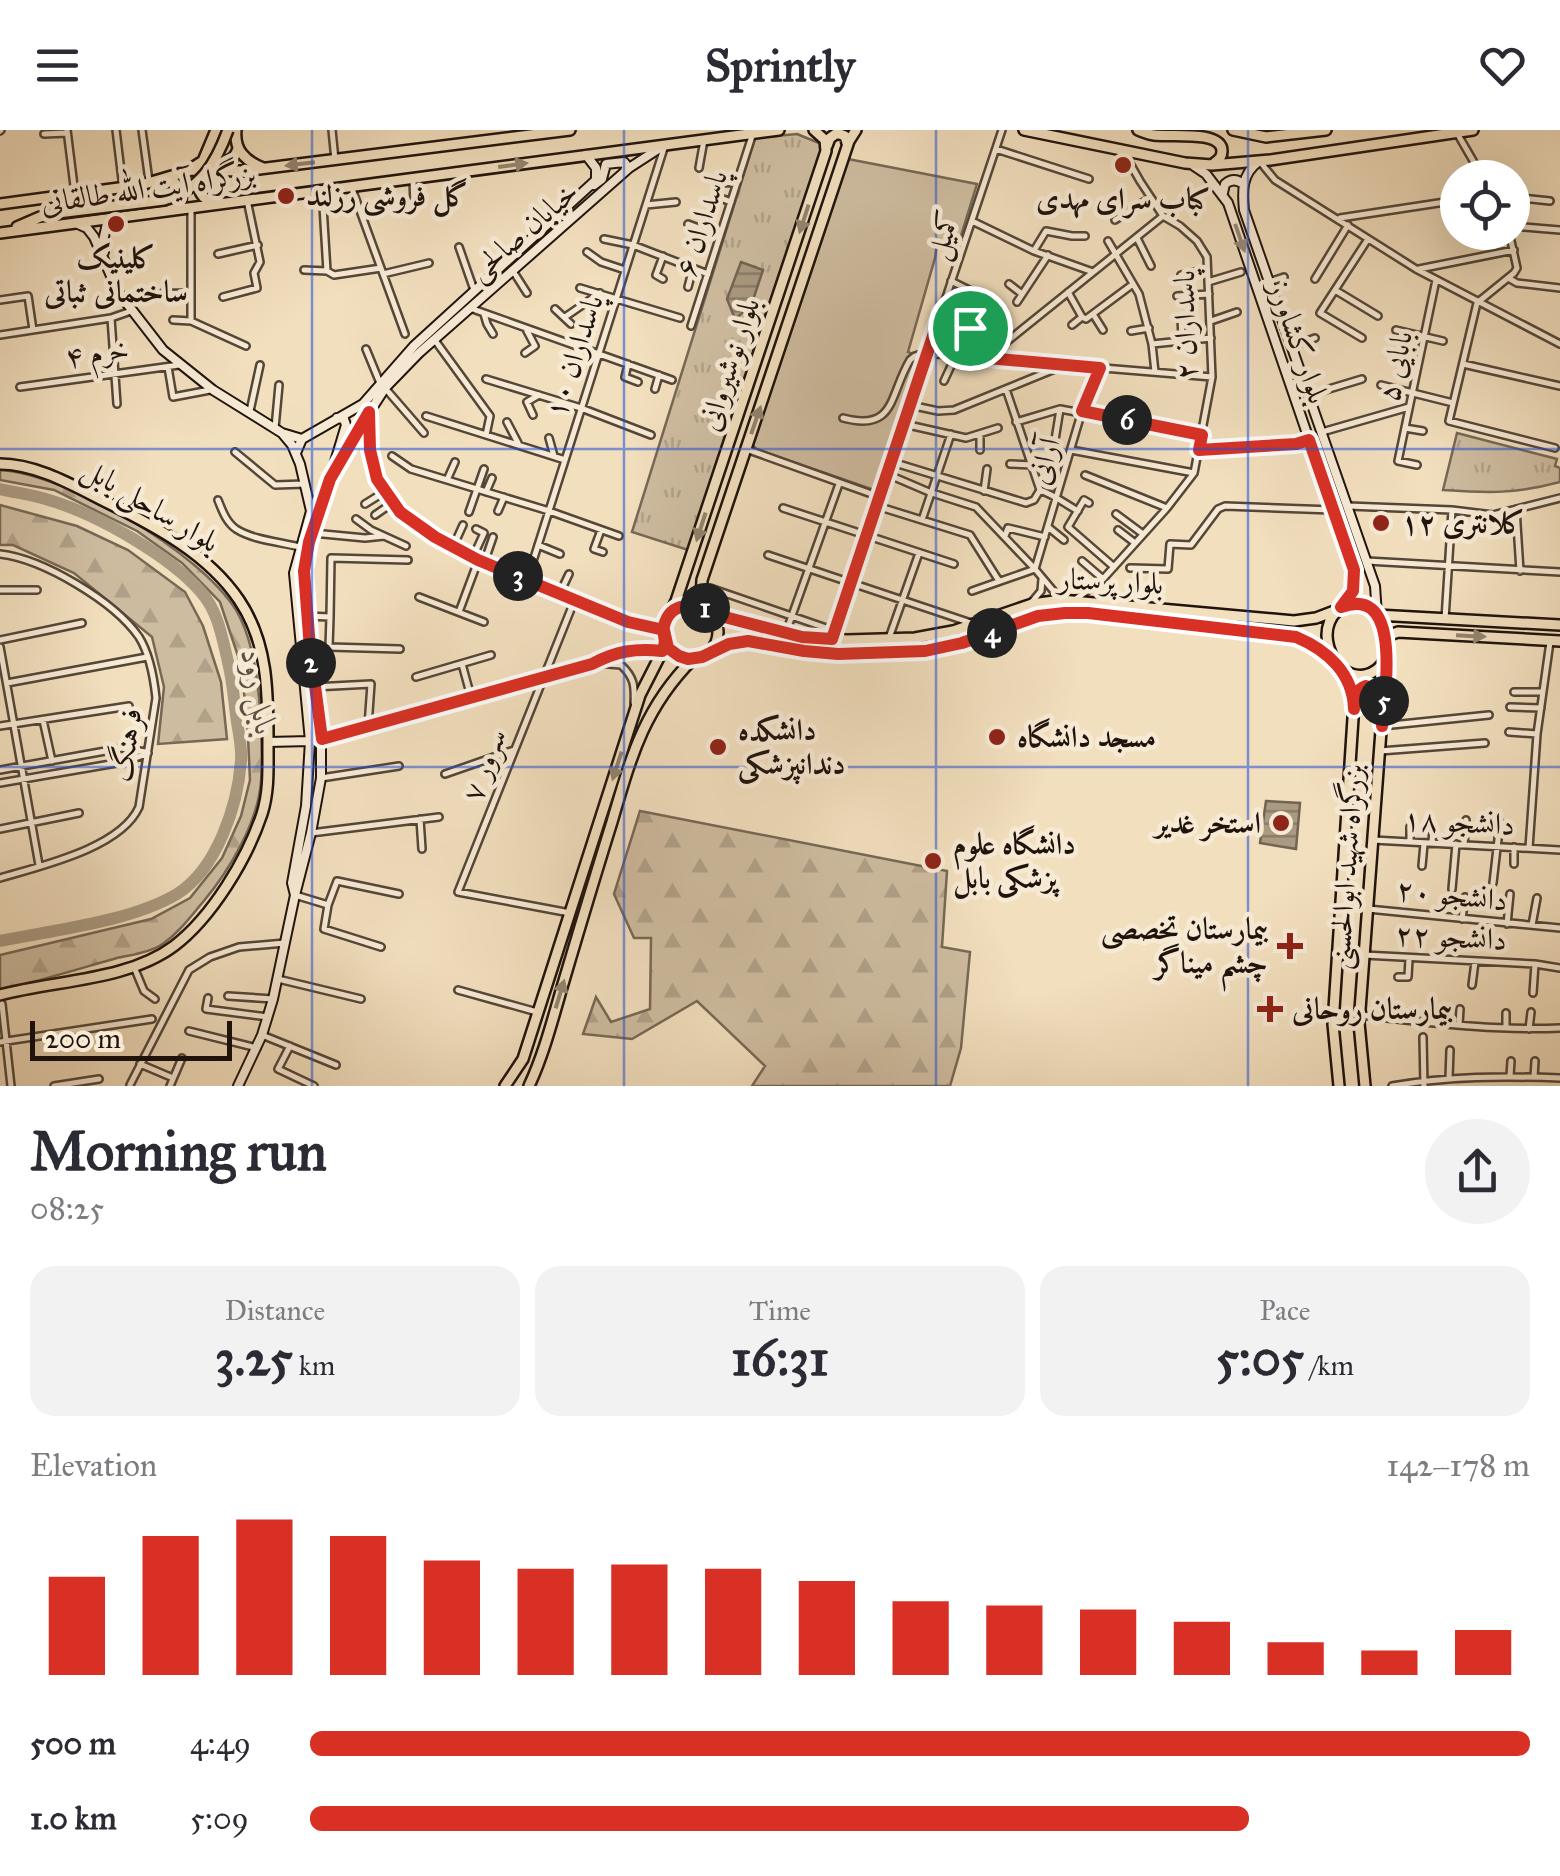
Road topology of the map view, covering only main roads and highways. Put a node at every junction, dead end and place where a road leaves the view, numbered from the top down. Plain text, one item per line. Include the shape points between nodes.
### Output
1 (216, 130) edge
2 (228, 130) edge
3 (236, 130) edge
4 (568, 130) edge
5 (779, 130) edge
6 (814, 130) edge
7 (856, 130) edge
8 (1024, 130) edge
9 (1045, 130) edge
10 (1138, 130) edge
11 (1233, 130) edge
12 (1326, 130) edge
13 (1473, 130) edge
14 (1244, 132) edge
15 (1457, 132) edge
16 (519, 133) edge
17 (1055, 136) junction
18 (665, 145) junction
19 (210, 148) junction
20 (238, 148) junction
21 (846, 150) junction
22 (826, 152) junction
23 (586, 156) junction
24 (1260, 161) junction
25 (1185, 162) junction
26 (1211, 165) junction
27 (266, 168) junction
28 (184, 172) junction
29 (239, 172) junction
30 (622, 174) junction
31 (145, 184) junction
32 (1243, 184) junction
33 (584, 190) junction
34 (1224, 197) junction
35 (0, 204) edge
36 (220, 204) junction
37 (168, 210) junction
38 (108, 219) junction
39 (76, 223) junction
40 (3, 233) edge
41 (106, 262) junction
42 (383, 385) junction
43 (366, 408) junction
44 (336, 418) junction
45 (279, 430) junction
46 (302, 439) junction
47 (296, 452) junction
48 (0, 464) edge
49 (332, 474) junction
50 (312, 484) junction
51 (308, 497) junction
52 (323, 502) junction
53 (1339, 608) junction
54 (709, 611) junction
55 (1377, 615) junction
56 (668, 617) junction
57 (1560, 626) edge
58 (1555, 640) edge
59 (1387, 646) junction
60 (664, 647) junction
61 (706, 655) junction
62 (693, 659) junction
63 (1337, 663) junction
64 (648, 679) junction
65 (664, 690) junction
66 (1354, 709) junction
67 (1382, 726) junction
68 (310, 740) junction
69 (268, 742) junction
70 (294, 895) junction
71 (1, 999) edge
72 (523, 1059) junction
73 (538, 1064) junction
74 (531, 1084) edge
75 (238, 1086) edge
76 (504, 1086) edge
77 (1340, 1086) edge
78 (1365, 1086) edge

1 - 19 main road
2 - 40 main road, bridge via 210,169 178,196 40,216
3 - 20 main road
4 - 16 main road, بزرگراه آیت الله طالقانی
5 - 18 main road, بزرگراه آیت الله طالقانی
6 - 22 main road
7 - 21 main road, بلوار نوشیروانی
8 - 17 main road
9 - 17 main road
10 - 26 main road via 1215,138 1221,156
11 - 14 main road
12 - 14 main road via 1274,137
13 - 15 main road
15 - 24 main road
16 -> 27 main road, بزرگراه آیت الله طالقانی
17 - 25 main road
18 - 23 main road, بزرگراه آیت الله طالقانی
18 - 30 main road, خیابان صالحی
19 - 20 main road via 223,162
19 - 28 main road
20 - 27 main road
21 - 22 main road via 846,138 836,133
54 -> 21 main road, بلوار نوشیروانی via 700,587
22 -> 56 main road, بلوار نوشیروانی
23 - 33 main road, خیابان صالحی via 597,175
36 -> 23 main road, بزرگراه آیت الله طالقانی
24 - 26 main road
24 - 32 main road
25 - 26 main road
25 - 34 main road, بلوار کشاورز via 1202,170
27 - 29 main road, بزرگراه آیت الله طالقانی
28 - 29 main road, بزرگراه آیت الله طالقانی
28 - 31 main road, بزرگراه آیت الله طالقانی
29 - 36 main road via 202,180 202,196
30 - 33 main road via 626,162 606,164 602,179
30 - 42 main road, خیابان صالحی
31 - 35 main road, بزرگراه آیت الله طالقانی
31 - 37 main road via 178,185 182,198
32 - 34 main road via 1228,182
32 - 55 main road, بلوار کشاورز via 1246,214 1377,592
33 - 42 main road, خیابان صالحی via 407,352
34 -> 53 main road, بلوار کشاورز via 1354,574 1352,594
36 - 37 main road, بزرگراه آیت الله طالقانی
37 - 38 main road, بزرگراه آیت الله طالقانی
38 - 39 main road, بزرگراه آیت الله طالقانی
38 - 41 main road
39 - 40 main road, بزرگراه آیت الله طالقانی
39 - 41 main road via 94,237
41 - 45 main road via 118,292 163,350
42 - 43 main road
43 - 44 main road
43 - 49 main road
44 - 46 main road
44 - 49 main road via 346,424
45 - 46 main road
45 - 47 main road
46 - 47 main road
47 - 50 main road
48 - 69 main road, بلوار ساحلی بابل via 39,471 116,507 223,578 256,631
49 - 50 main road
49 - 52 main road
50 - 51 main road
51 - 52 main road via 318,493
51 - 68 main road via 311,511 294,573
52 - 70 main road via 304,571 321,778
53 - 54 main road, بلوار پرستار via 1298,621 1061,600 923,637 889,638 802,637
53 - 55 main road via 1358,604
53 - 63 main road via 1326,633
54 - 56 main road via 687,605
54 - 61 main road via 718,636
55 - 57 main road
55 - 59 main road
56 - 60 main road
59 -> 58 main road via 1395,632
59 - 63 main road via 1380,666 1366,674 1349,673
59 - 67 main road, بزرگراه شهید ابوالحسنی
60 - 62 main road
60 - 64 main road
61 - 62 main road
61 - 63 main road, بلوار پرستار via 748,641 838,654 925,651 1038,616 1074,613 1282,634
62 - 65 main road
63 - 66 main road, بزرگراه شهید ابوالحسنی
64 - 65 main road via 661,681
64 -> 72 main road
73 -> 65 main road via 618,802
66 - 67 main road via 1359,690 1373,688
66 - 77 main road, بزرگراه شهید ابوالحسنی via 1333,1030
67 - 78 main road, بزرگراه شهید ابوالحسنی via 1360,1015
68 - 69 main road
68 - 70 main road
69 - 71 main road, بلوار ساحلی بابل via 269,779 252,839 208,912 175,945 141,966
70 - 75 main road via 268,1017
72 - 73 main road via 526,1072
72 - 76 main road
73 - 74 main road

